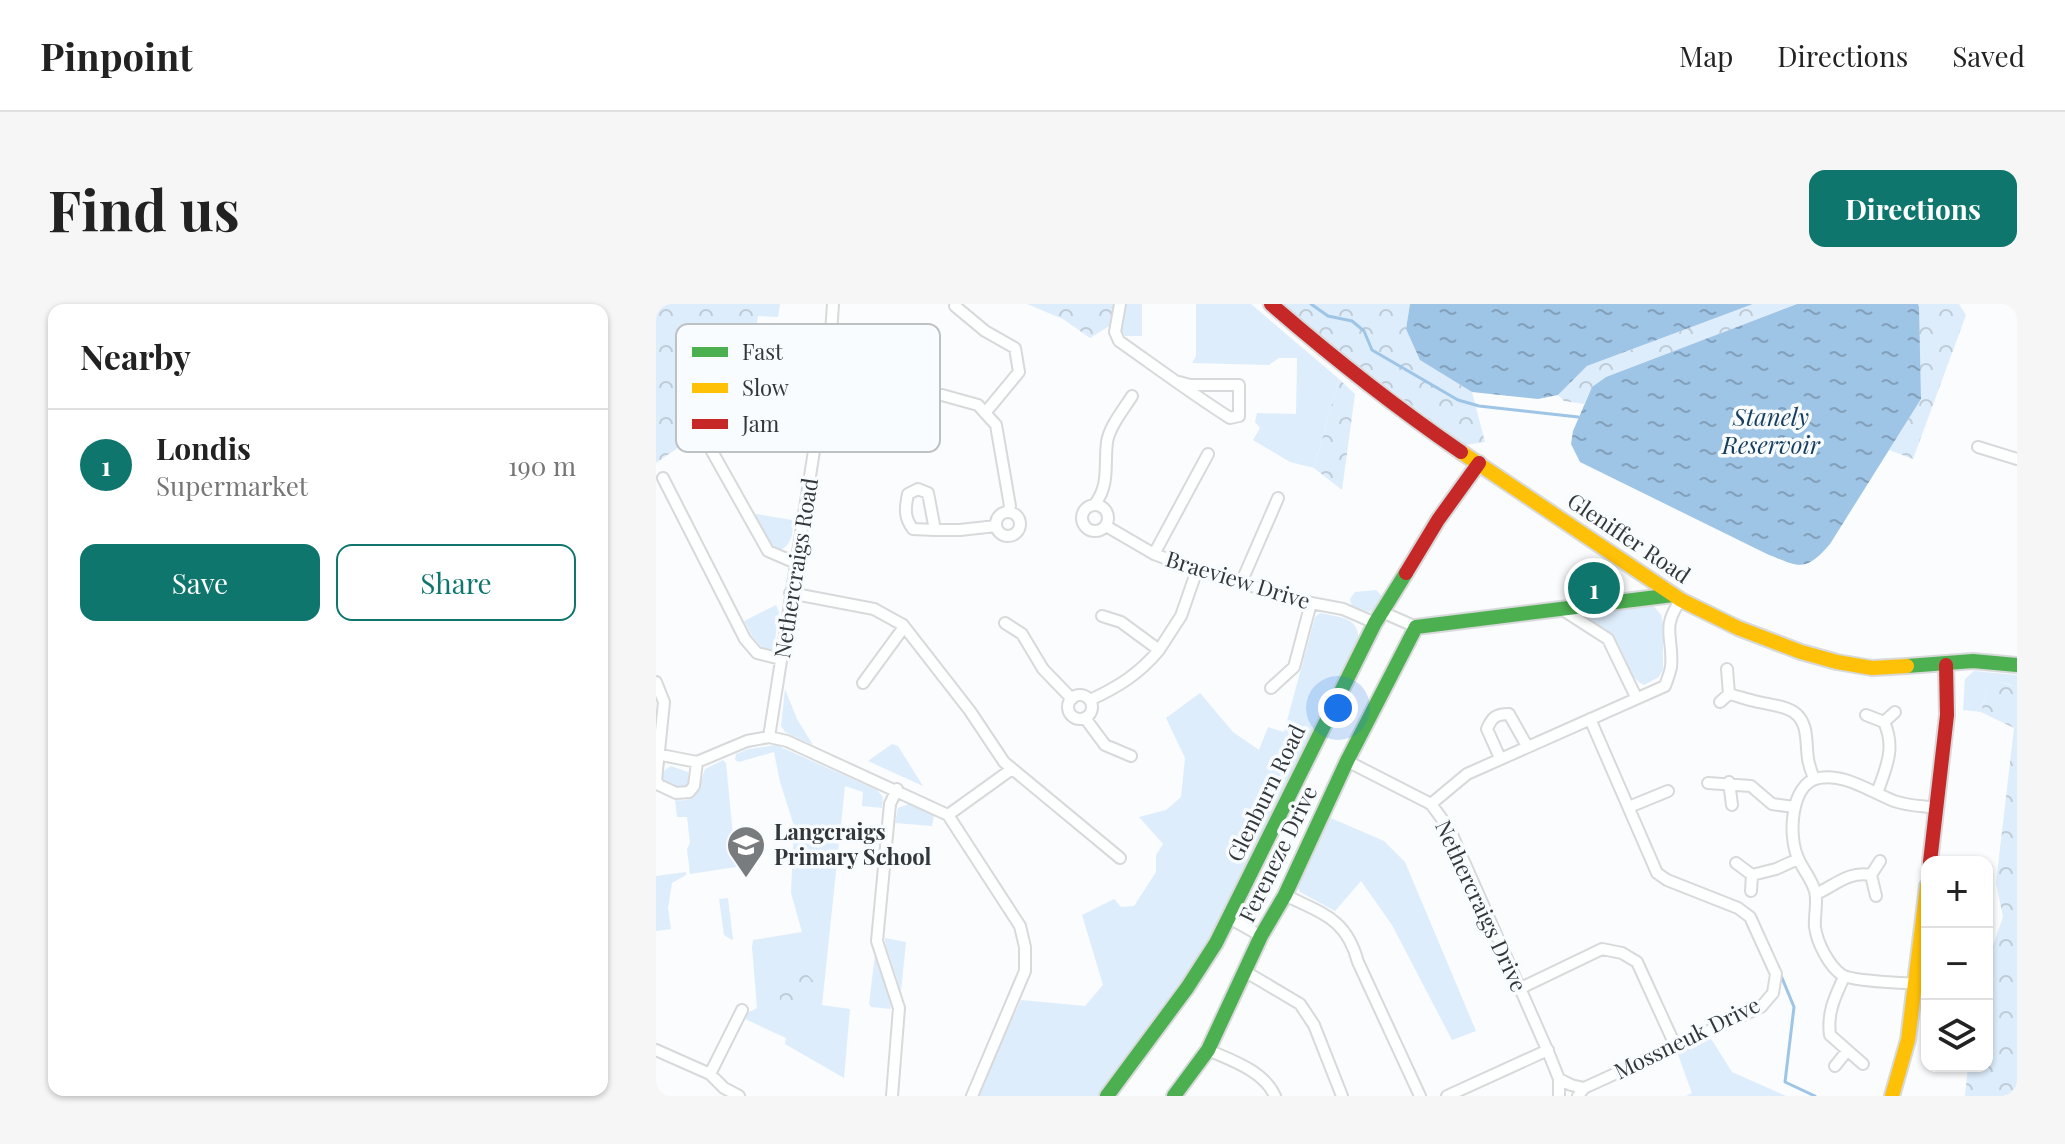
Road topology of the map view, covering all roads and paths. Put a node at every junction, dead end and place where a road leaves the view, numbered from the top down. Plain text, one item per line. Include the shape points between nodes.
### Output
1 (833, 304) edge
2 (1120, 304) edge
3 (1271, 304) edge
4 (955, 306) edge
5 (832, 324) edge
6 (1179, 382) junction
7 (940, 395) edge
8 (1132, 396) dead end
9 (985, 413) junction
10 (1978, 447) dead end
11 (712, 452) edge
12 (814, 452) edge
13 (1208, 454) dead end
14 (2017, 459) edge
15 (1479, 463) junction
16 (663, 478) dead end
17 (1278, 498) dead end
18 (1095, 504) junction
19 (1008, 512) junction
20 (996, 526) junction
21 (1106, 526) junction
22 (935, 530) dead end
23 (1154, 554) junction
24 (796, 563) junction
25 (1197, 570) junction
26 (1241, 583) junction
27 (790, 593) junction
28 (1677, 598) junction
29 (1311, 603) junction
30 (1563, 610) junction
31 (1102, 616) dead end
32 (1378, 617) junction
33 (1005, 623) dead end
34 (904, 627) junction
35 (1416, 627) junction
36 (1159, 650) junction
37 (781, 659) junction
38 (1946, 665) junction
39 (2017, 665) edge
40 (1727, 669) dead end
41 (656, 682) edge
42 (863, 683) dead end
43 (1271, 688) dead end
44 (1729, 694) junction
45 (1636, 697) junction
46 (1072, 699) junction
47 (1090, 700) junction
48 (1720, 702) dead end
49 (1895, 712) dead end
50 (1866, 715) dead end
51 (1085, 718) junction
52 (1590, 719) junction
53 (1884, 722) junction
54 (769, 737) junction
55 (1527, 746) junction
56 (657, 754) edge
57 (1131, 756) dead end
58 (1500, 758) junction
59 (1347, 761) junction
60 (697, 762) junction
61 (1012, 769) junction
62 (1814, 778) junction
63 (1729, 782) junction
64 (1708, 783) dead end
65 (897, 789) junction
66 (1668, 791) dead end
67 (1877, 793) junction
68 (1431, 804) junction
69 (1732, 805) dead end
70 (1629, 807) junction
71 (1794, 807) junction
72 (1937, 808) junction
73 (948, 815) junction
74 (1931, 856) edge
75 (1120, 858) dead end
76 (1798, 859) junction
77 (1880, 861) dead end
78 (1736, 863) dead end
79 (1752, 875) junction
80 (1871, 875) junction
81 (1751, 891) dead end
82 (1816, 894) junction
83 (1285, 895) junction
84 (1876, 896) dead end
85 (1229, 918) junction
86 (1261, 936) junction
87 (1246, 972) junction
88 (1844, 977) junction
89 (1921, 983) edge
90 (1521, 988) junction
91 (742, 1010) dead end
92 (1675, 1045) junction
93 (656, 1050) edge
94 (1208, 1050) junction
95 (1548, 1050) junction
96 (1847, 1051) junction
97 (1863, 1064) dead end
98 (1835, 1066) dead end
99 (710, 1074) junction
100 (1559, 1079) junction
101 (719, 1090) edge
102 (1581, 1092) edge
103 (739, 1096) edge
104 (892, 1096) edge
105 (972, 1096) edge
106 (1107, 1096) edge
107 (1174, 1096) edge
108 (1275, 1096) edge
109 (1342, 1096) edge
110 (1420, 1096) edge
111 (1447, 1096) edge
112 (1559, 1096) edge
113 (1892, 1096) edge

1 - 5 street, Nethercraigs Road
2 - 6 street via 1115,332 1119,341
3 - 15 street, Gleniffer Road via 1402,412
4 - 9 street via 1015,348 1019,372
6 - 6 street via 1239,385 1239,416 1230,418
7 - 9 street via 978,405
8 - 18 street via 1107,439 1108,473
9 - 19 street via 996,425
10 - 14 street
11 - 24 street via 768,551
12 - 24 street, Nethercraigs Road
13 - 23 street
15 - 28 street, Gleniffer Road
15 - 32 street, Glenburn Road
16 - 37 street via 745,639 757,653
17 - 26 street
18 - 21 street via 1108,514
18 - 21 street via 1083,511 1083,524 1093,531
19 - 20 street via 1000,515
19 - 20 street via 1018,518 1018,530 1004,535
20 - 22 street
21 - 23 street, Braeview Drive
23 - 25 street, Braeview Drive
24 - 27 street, Nethercraigs Road
25 - 26 street, Braeview Drive
25 - 36 street via 1181,616
26 - 29 street, Braeview Drive
27 - 34 street via 874,609
27 - 37 street, Nethercraigs Road
28 - 30 street
28 - 38 street, Gleniffer Road via 1765,639 1837,662 1872,668
28 - 45 street via 1665,686
29 - 32 street, Braeview Drive
29 - 43 street via 1294,667
30 - 35 street
30 - 45 street via 1608,639
31 - 36 street via 1121,622
32 - 35 street
32 - 85 street, Glenburn Road
33 - 46 street via 1022,634 1043,669
34 - 42 street
34 - 61 street
35 - 59 street, Fereneze Drive
36 - 47 street via 1143,669
37 - 54 street, Nethercraigs Road
38 - 39 street, Gleniffer Road
38 - 72 street via 1947,715
40 - 44 street
41 - 56 street via 664,702
44 - 48 street
44 - 62 street via 1792,709 1801,718
45 - 52 street
46 - 47 street
46 - 51 street via 1070,712
47 - 51 street via 1092,710
49 - 53 street
50 - 53 street
51 - 57 street via 1105,745
52 - 55 street
52 - 70 street, Mossneuk Drive
53 - 67 street via 1890,757
54 - 60 street
54 - 65 street
55 - 58 street
55 - 58 street via 1509,714 1499,714 1487,729
56 - 60 street
56 - 60 street via 656,780 676,793 694,786
58 - 68 street via 1467,774
59 - 68 street, Nethercraigs Drive
59 - 83 street, Fereneze Drive
61 - 73 street
61 - 75 street
62 - 67 street via 1834,777
62 - 71 street via 1798,794
63 - 64 street
63 - 69 street
63 - 71 street via 1751,786 1772,804
65 - 73 street
65 - 104 street via 890,804 877,941 899,1008
66 - 70 street
67 - 72 street
68 - 90 street, Nethercraigs Drive via 1450,830
70 - 92 street, Mossneuk Drive via 1657,873 1750,917 1776,974 1773,993 1761,1007
71 - 76 street
72 - 74 street
73 - 105 street via 1020,926 1025,947 1025,971
76 - 79 street
76 - 82 street
77 - 80 street
78 - 79 street
79 - 81 street
80 - 82 street via 1847,876
80 - 84 street
82 - 88 street via 1815,929 1827,957
83 - 86 street, Fereneze Drive
83 - 110 street via 1334,920 1352,939
85 - 86 street
85 - 106 street, Glenburn Road via 1187,988
86 - 87 street, Fereneze Drive
87 - 94 street, Fereneze Drive
87 - 109 street via 1300,1004 1314,1025
88 - 89 street
88 - 96 street via 1828,1020 1830,1035
89 - 113 street
90 - 92 street via 1602,949 1622,953 1637,962
90 - 95 street, Nethercraigs Drive
91 - 99 street
92 - 102 street, Mossneuk Drive
93 - 99 street
94 - 107 street, Fereneze Drive
94 - 108 street via 1244,1066
95 - 100 street, Nethercraigs Drive
95 - 111 street
96 - 97 street
96 - 98 street
99 - 101 street
100 - 102 street, Mossneuk Drive
100 - 112 street, Nethercraigs Drive
101 - 103 street

